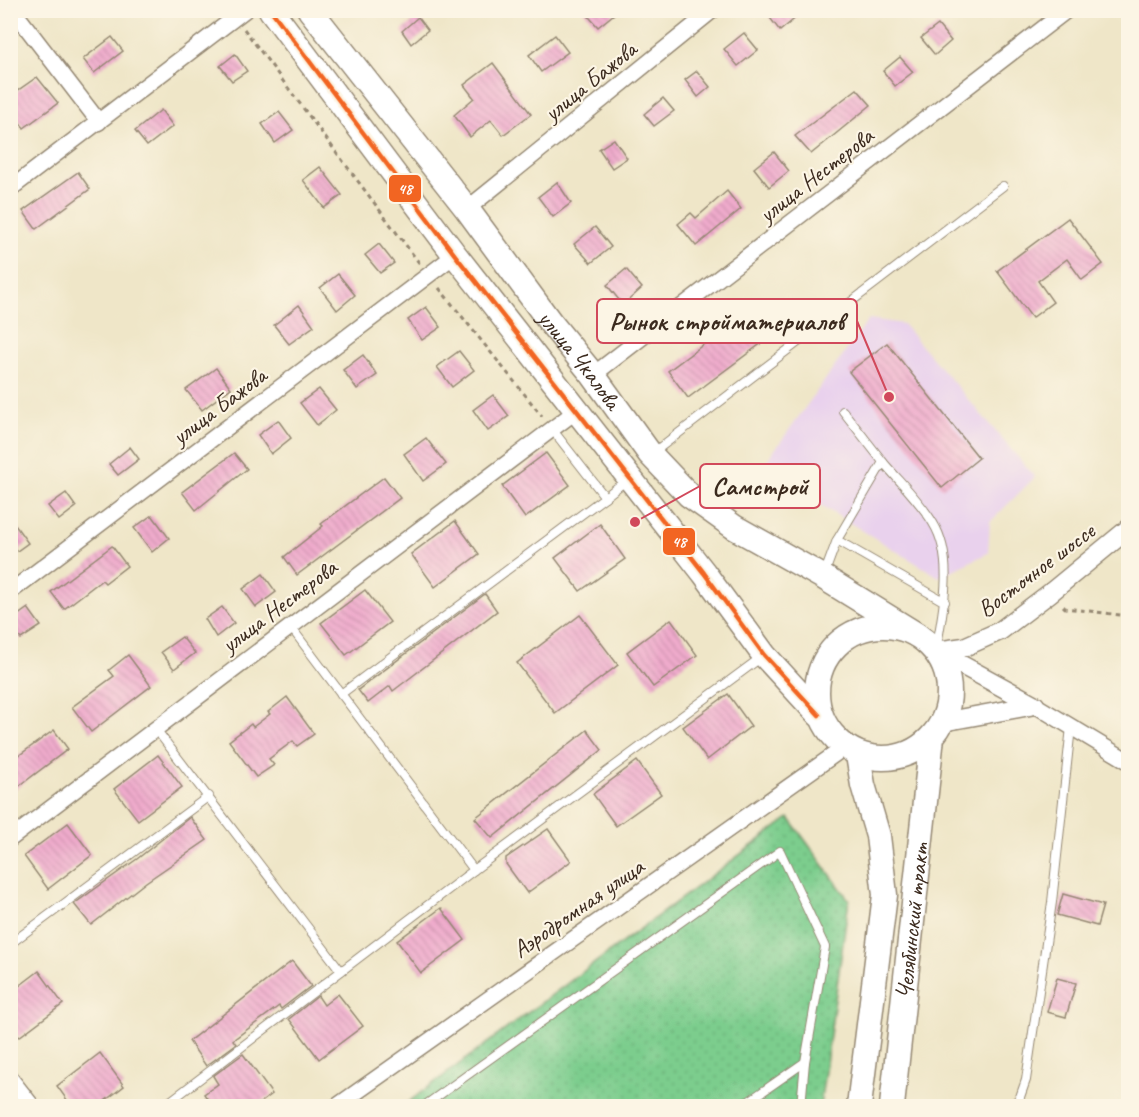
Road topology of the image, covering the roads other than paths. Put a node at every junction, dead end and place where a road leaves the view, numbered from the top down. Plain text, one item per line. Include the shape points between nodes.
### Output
1 (12, 10) edge
2 (271, 10) edge
3 (310, 10) edge
4 (713, 10) edge
5 (1067, 10) edge
6 (240, 14) edge
7 (99, 122) junction
8 (1003, 186) dead end
9 (10, 189) edge
10 (467, 209) junction
11 (455, 255) junction
12 (593, 375) junction
13 (576, 411) junction
14 (843, 411) dead end
15 (552, 429) junction
16 (650, 454) junction
17 (883, 462) junction
18 (629, 478) junction
19 (605, 497) junction
20 (1128, 529) edge
21 (837, 540) junction
22 (823, 578) junction
23 (10, 592) edge
24 (945, 602) junction
25 (290, 626) junction
26 (917, 635) junction
27 (936, 651) junction
28 (764, 656) junction
29 (341, 694) junction
30 (1035, 705) junction
31 (819, 714) junction
32 (1071, 727) junction
33 (155, 728) junction
34 (937, 730) junction
35 (851, 751) junction
36 (1128, 761) edge
37 (208, 796) junction
38 (10, 839) edge
39 (474, 870) junction
40 (10, 944) edge
41 (341, 971) junction
42 (805, 1062) junction
43 (10, 1078) edge
44 (32, 1107) edge
45 (165, 1107) edge
46 (337, 1107) edge
47 (424, 1107) edge
48 (742, 1107) edge
49 (801, 1107) edge
50 (859, 1107) edge
51 (892, 1107) edge
52 (1012, 1107) edge

1 - 7 street
2 - 11 main road, улица Чкалова
3 - 10 main road, улица Чкалова
4 - 10 street, улица Бажова
5 - 12 street, улица Нестерова
6 - 7 street
7 - 9 street
8 - 16 lane
10 - 12 main road, улица Чкалова
11 - 13 main road, улица Чкалова
11 - 23 street, улица Бажова
12 - 16 main road, улица Чкалова
13 - 15 street, улица Нестерова
13 - 18 main road, улица Чкалова
14 - 17 lane
15 - 19 lane
15 - 25 street, улица Нестерова
16 - 22 main road, улица Чкалова via 689,495 734,527
17 - 21 lane
17 - 24 lane via 929,517 940,538
18 - 19 lane
18 - 28 main road, улица Чкалова
19 - 29 lane
20 - 27 street, Восточное шоссе via 1000,631 964,647
21 - 22 lane
21 - 24 lane
22 - 26 main road, улица Чкалова
24 - 27 lane
25 - 29 lane
25 - 33 street, улица Нестерова
26 - 27 main road
26 - 31 main road via 893,626 859,629 831,649 816,680
27 - 30 street
27 - 34 main road via 947,674 949,699
28 - 31 main road, улица Чкалова
28 - 39 lane
29 - 39 lane
30 - 32 street
30 - 34 street
31 - 35 main road
32 - 36 street
32 - 52 lane via 1052,902 1026,1080
33 - 37 lane
33 - 38 street, улица Нестерова
34 - 35 main road via 902,756 880,759
34 - 51 main road, Челябинский тракт
35 - 46 street, Аэродромная улица
35 - 50 main road, Челябинский тракт via 878,836 885,895
37 - 40 lane
37 - 41 lane
39 - 41 lane
41 - 45 lane
42 - 47 lane via 825,946 780,851
42 - 48 lane
42 - 49 lane
43 - 44 street

